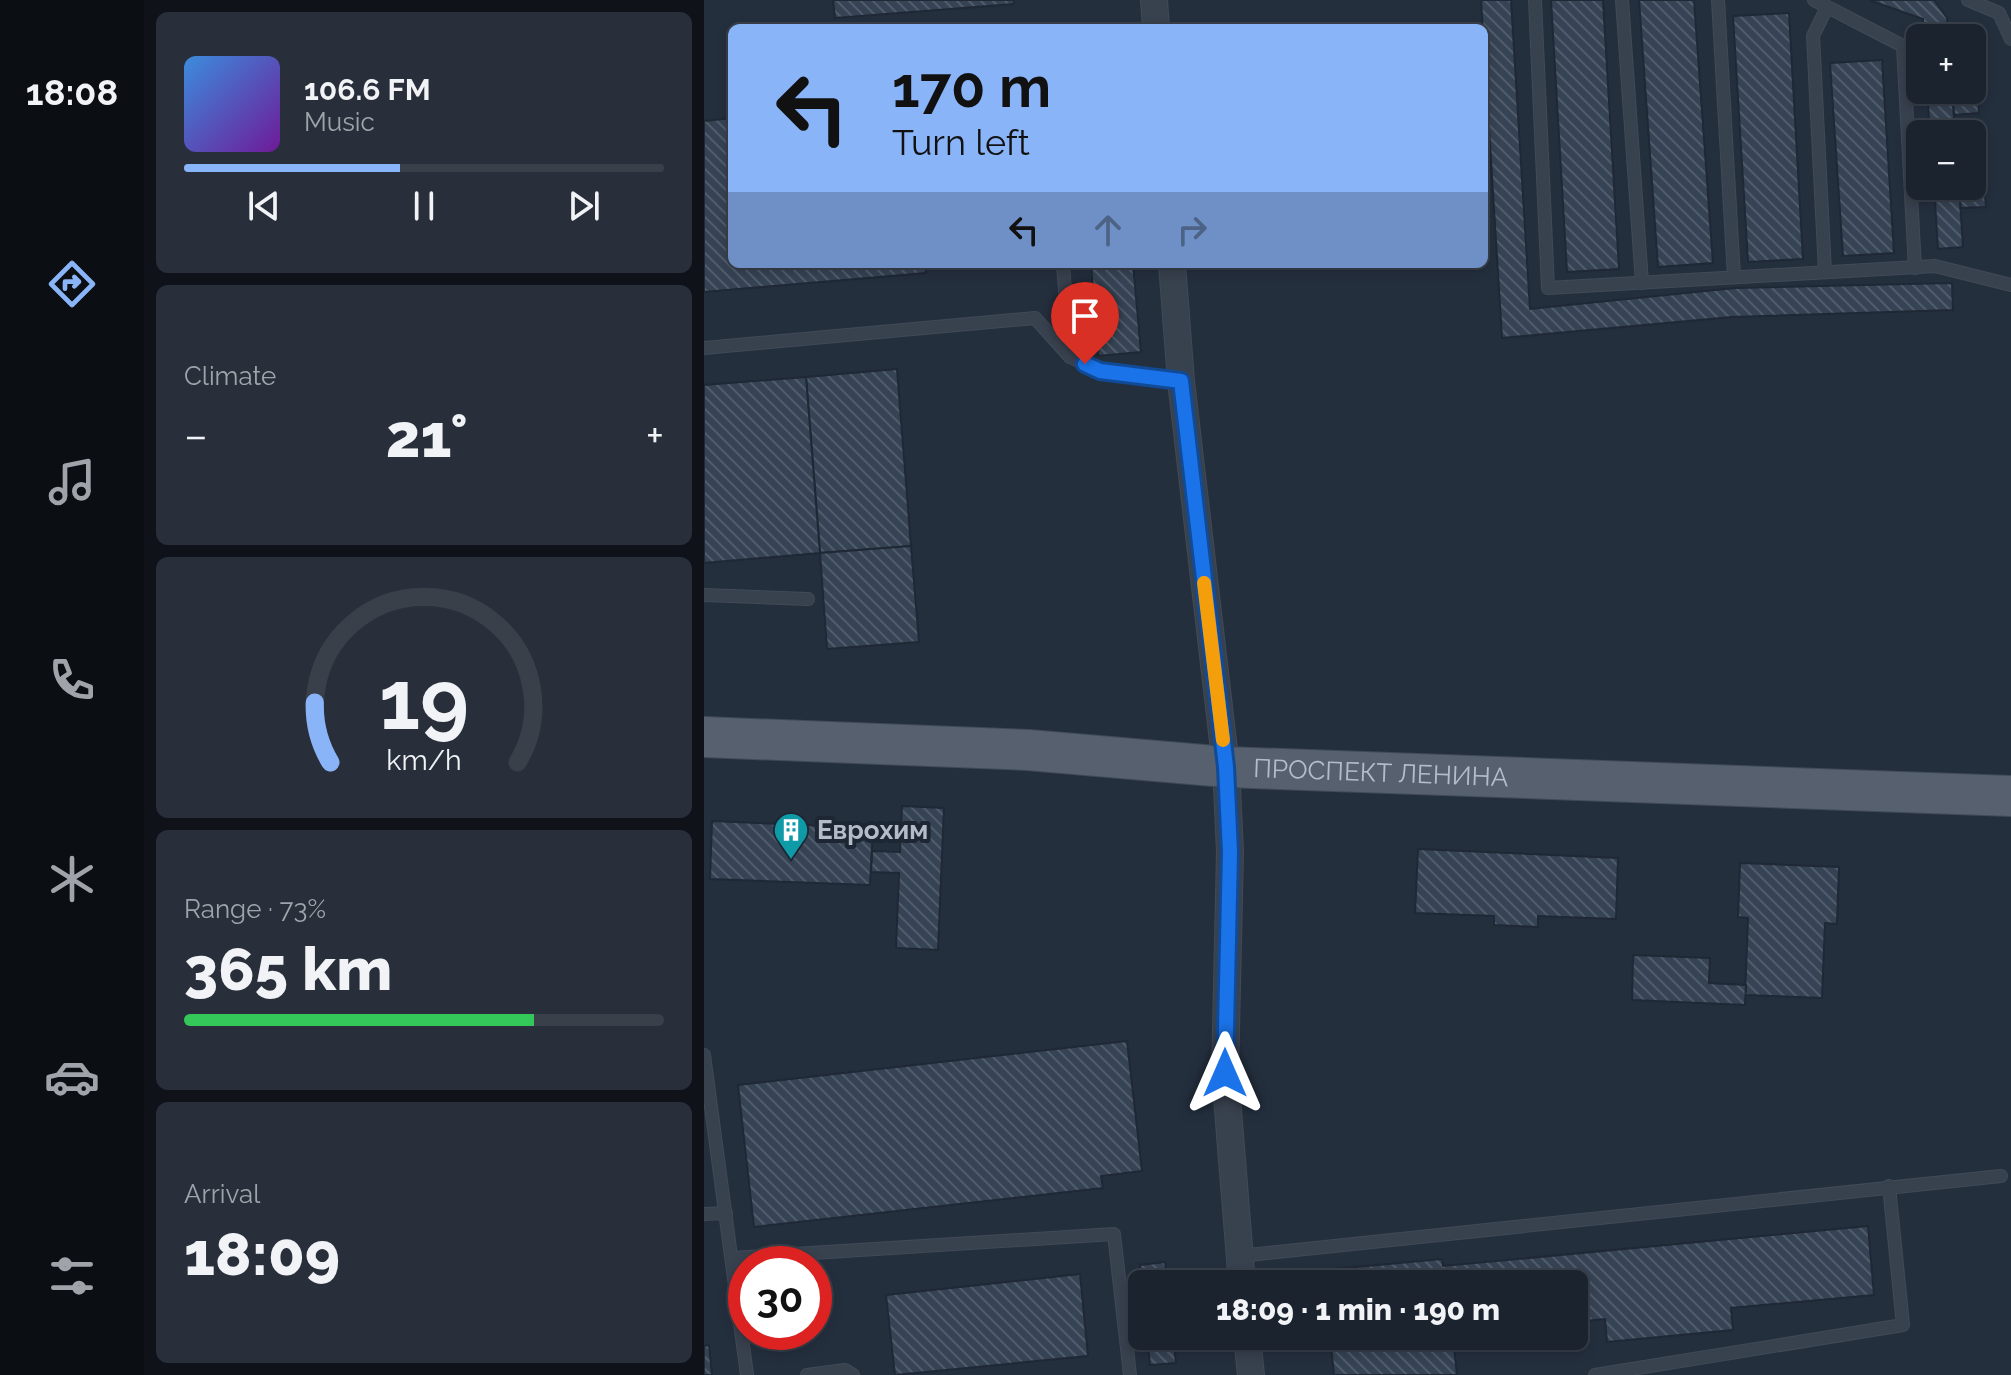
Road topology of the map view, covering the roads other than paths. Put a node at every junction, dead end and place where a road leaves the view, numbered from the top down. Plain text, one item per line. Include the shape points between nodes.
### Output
1 (1154, 0) edge
2 (1535, 0) edge
3 (1622, 0) edge
4 (1718, 0) edge
5 (1814, 0) edge
6 (1968, 0) edge
7 (1827, 7) junction
8 (1156, 24) edge
9 (2011, 39) edge
10 (1063, 268) edge
11 (1172, 268) edge
12 (1915, 268) junction
13 (1825, 272) junction
14 (1734, 277) junction
15 (1642, 283) junction
16 (2011, 285) edge
17 (704, 348) edge
18 (1070, 357) junction
19 (1181, 381) junction
20 (704, 595) edge
21 (808, 599) dead end
22 (704, 737) edge
23 (1226, 767) junction
24 (2011, 796) edge
25 (704, 1055) edge
26 (2001, 1176) dead end
27 (1889, 1186) junction
28 (726, 1213) junction
29 (704, 1214) edge
30 (730, 1246) edge
31 (832, 1252) edge
32 (1239, 1256) junction
33 (1240, 1270) edge
34 (744, 1350) edge
35 (1248, 1350) edge
36 (747, 1375) edge
37 (807, 1375) edge
38 (853, 1375) edge
39 (1130, 1375) edge
40 (1251, 1375) edge
41 (1595, 1375) edge

1 - 8 street
2 - 15 lane via 1548,288
3 - 15 lane
4 - 14 lane
5 - 7 lane
6 - 9 lane via 1999,13
7 - 12 lane via 1903,46
7 - 13 lane via 1813,36
10 - 18 lane
11 - 19 street
12 - 13 lane
12 - 16 lane via 1935,266
13 - 14 lane
14 - 15 lane
17 - 18 lane via 1035,318
18 - 19 lane via 1100,371
19 - 23 street
20 - 21 lane
22 - 23 main road, ПРОСПЕКТ ЛЕНИНА via 1028,750
23 - 24 main road, ПРОСПЕКТ ЛЕНИНА
23 - 32 street via 1230,852 1225,1073
25 - 28 lane
26 - 27 lane
27 - 32 lane
27 - 41 lane via 1903,1325
28 - 29 lane
28 - 30 lane
31 - 39 lane via 1114,1234
32 - 33 street
34 - 36 lane
35 - 40 street
37 - 38 lane via 845,1370

